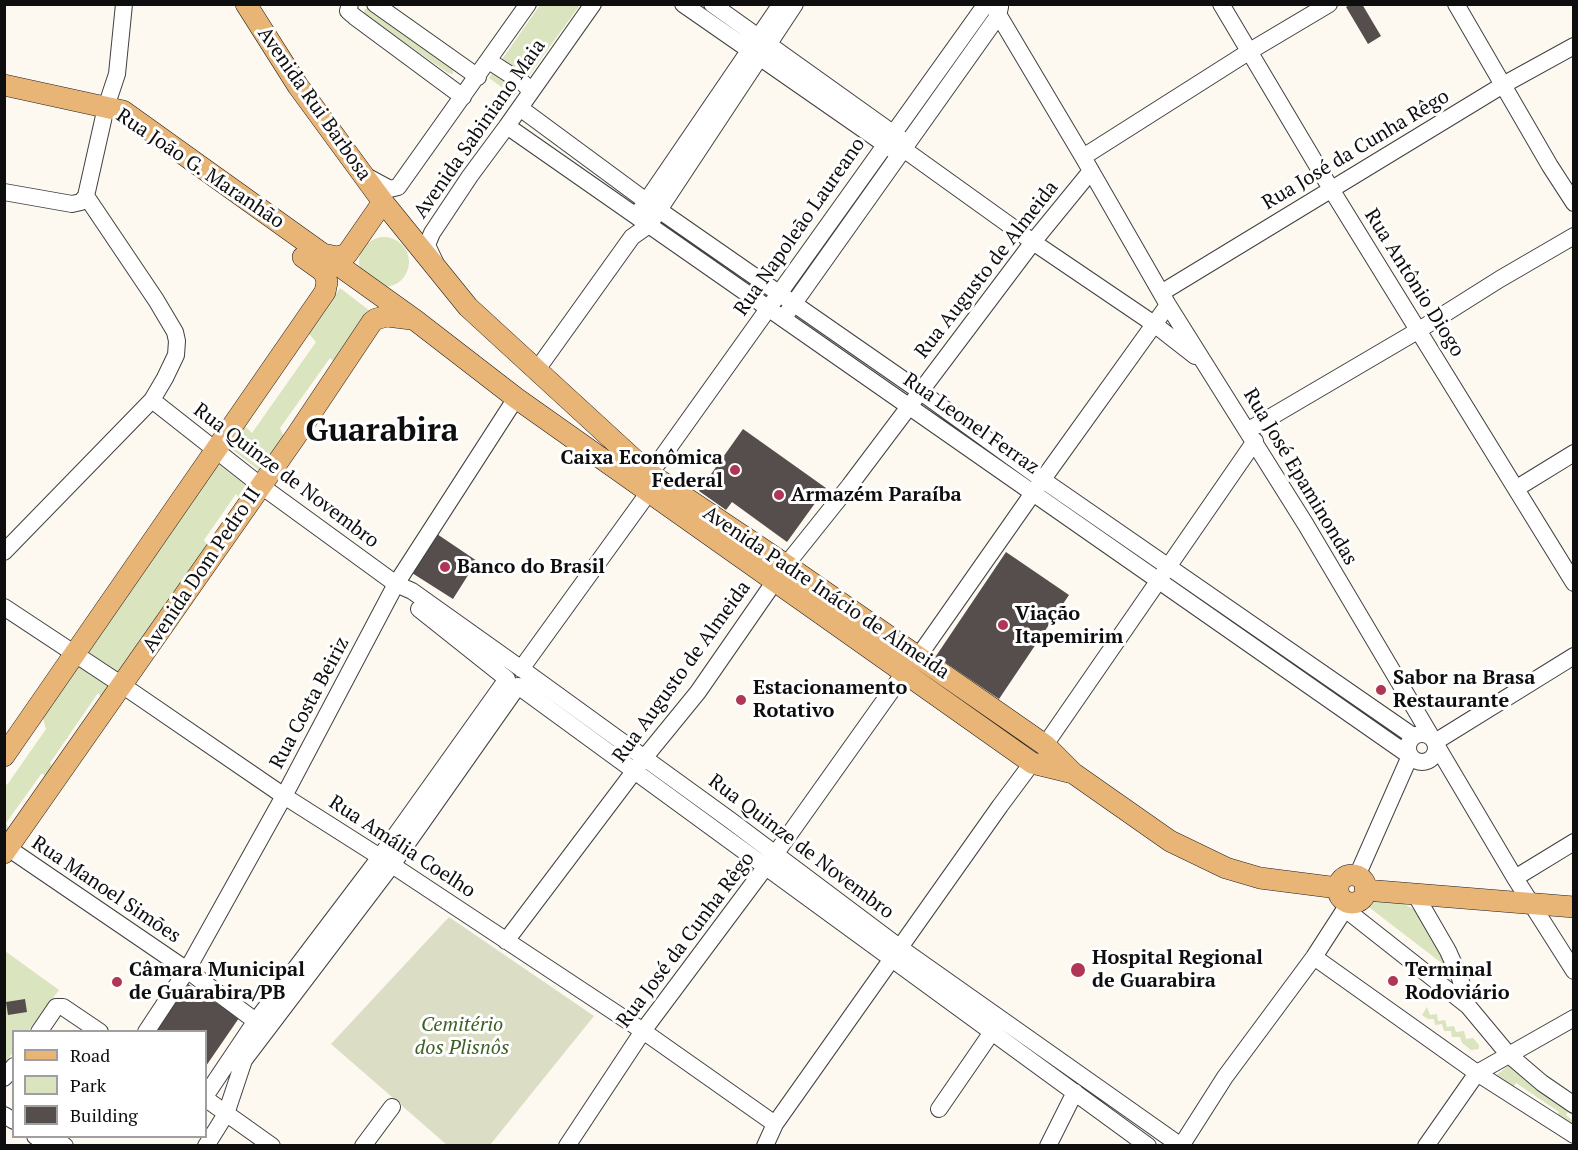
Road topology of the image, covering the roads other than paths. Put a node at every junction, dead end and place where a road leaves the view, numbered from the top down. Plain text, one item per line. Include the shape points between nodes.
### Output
1 (124, 4) edge
2 (246, 4) edge
3 (350, 4) edge
4 (375, 4) edge
5 (528, 4) edge
6 (593, 4) edge
7 (683, 4) edge
8 (712, 4) edge
9 (781, 4) edge
10 (795, 4) edge
11 (1221, 4) edge
12 (1329, 4) edge
13 (1456, 4) edge
14 (994, 7) edge
15 (1574, 46) edge
16 (759, 47) junction
17 (1250, 51) junction
18 (489, 61) junction
19 (478, 77) junction
20 (4, 85) edge
21 (1503, 85) junction
22 (531, 91) junction
23 (463, 97) junction
24 (106, 107) junction
25 (520, 108) junction
26 (507, 126) junction
27 (897, 144) junction
28 (1087, 164) junction
29 (364, 175) junction
30 (1331, 189) junction
31 (4, 192) edge
32 (86, 196) junction
33 (383, 202) junction
34 (1574, 203) edge
35 (653, 205) junction
36 (643, 221) junction
37 (1574, 236) edge
38 (1033, 242) junction
39 (323, 254) junction
40 (447, 281) junction
41 (778, 294) junction
42 (1165, 299) junction
43 (388, 301) joint
44 (793, 304) junction
45 (768, 308) junction
46 (783, 319) junction
47 (415, 320) junction
48 (1154, 324) junction
49 (1419, 330) junction
50 (1205, 363) junction
51 (536, 371) junction
52 (921, 392) junction
53 (516, 398) junction
54 (152, 400) junction
55 (910, 407) junction
56 (1251, 436) junction
57 (217, 450) junction
58 (1574, 453) edge
59 (650, 483) junction
60 (260, 485) junction
61 (1038, 486) junction
62 (1517, 488) junction
63 (4, 552) edge
64 (781, 573) junction
65 (1162, 573) junction
66 (1574, 583) edge
67 (396, 584) junction
68 (4, 607) edge
69 (75, 656) junction
70 (1574, 656) edge
71 (918, 657) junction
72 (521, 669) junction
73 (904, 673) junction
74 (512, 683) junction
75 (122, 685) junction
76 (1413, 736) junction
77 (1435, 742) junction
78 (1045, 744) junction
79 (4, 756) edge
80 (1410, 756) junction
81 (1427, 761) junction
82 (1032, 763) junction
83 (640, 764) junction
84 (1448, 766) junction
85 (1073, 773) junction
86 (284, 796) junction
87 (1574, 842) edge
88 (6, 850) edge
89 (776, 853) junction
90 (386, 861) junction
91 (765, 868) junction
92 (1515, 878) junction
93 (1351, 893) junction
94 (1415, 894) junction
95 (1531, 904) junction
96 (1574, 907) edge
97 (506, 941) junction
98 (895, 953) junction
99 (1314, 957) junction
100 (187, 970) junction
101 (1574, 971) edge
102 (1468, 1006) junction
103 (1574, 1018) edge
104 (262, 1026) junction
105 (40, 1030) edge
106 (97, 1030) edge
107 (147, 1030) edge
108 (643, 1031) junction
109 (992, 1032) junction
110 (1508, 1054) junction
111 (1477, 1073) junction
112 (1075, 1092) junction
113 (207, 1096) edge
114 (207, 1098) edge
115 (1574, 1105) edge
116 (392, 1107) dead end
117 (939, 1109) dead end
118 (226, 1114) junction
119 (775, 1124) junction
120 (1574, 1135) edge
121 (39, 1138) edge
122 (57, 1143) edge
123 (1181, 1145) edge
124 (206, 1146) edge
125 (272, 1146) edge
126 (363, 1146) edge
127 (567, 1146) edge
128 (765, 1146) edge
129 (1048, 1146) edge
130 (1148, 1146) edge
131 (1426, 1146) edge

1 - 24 street via 117,74
2 - 29 main road, Avenida Rui Barbosa via 298,86
3 - 23 street via 348,11 355,17
4 - 19 street
5 - 18 street, Avenida Sabiniano Maia
6 - 22 street, Avenida Sabiniano Maia
7 - 16 street
8 - 16 street
9 - 16 street
10 - 16 street
11 - 17 street, Rua Antônio Diogo
12 - 17 street, Rua Augusto de Almeida
13 - 21 street
14 - 27 street, Rua Napoleão Laureano
14 - 28 street, Rua José Epaminondas
15 - 21 street, Rua José da Cunha Rêgo
16 - 27 street
16 - 35 street
17 - 28 street, Rua Augusto de Almeida
17 - 30 street, Rua Antônio Diogo
18 - 19 street, Avenida Sabiniano Maia
18 - 22 street
19 - 23 street, Avenida Sabiniano Maia
20 - 24 main road
21 - 30 street, Rua José da Cunha Rêgo
21 - 34 street
22 - 25 street, Avenida Sabiniano Maia
23 - 29 street, Avenida Sabiniano Maia via 398,187 390,189
24 - 32 street
24 - 39 main road, Rua João G. Maranhão via 123,111
24 - 57 main road, Rua João G. Maranhão via 114,122 319,268 327,278 325,292
25 - 26 street, Avenida Sabiniano Maia
25 - 35 street, Rua Leonel Ferraz
26 - 36 street, Rua Leonel Ferraz
26 - 40 street, Avenida Sabiniano Maia via 427,245
27 - 38 street
27 - 41 street, Rua Napoleão Laureano
27 - 44 street, Rua Napoleão Laureano
28 - 38 street, Rua Augusto de Almeida
28 - 42 street, Rua José Epaminondas
29 - 33 main road, Avenida Rui Barbosa
30 - 42 street, Rua José da Cunha Rêgo
30 - 49 street, Rua Antônio Diogo
31 - 32 street via 72,204
32 - 54 street via 175,332 176,355
33 - 39 main road via 347,254
33 - 40 main road, Avenida Padre Inácio de Almeida
35 - 36 street
35 - 41 street, Rua Leonel Ferraz
36 - 45 street, Rua Leonel Ferraz
36 - 51 street
37 - 49 street
38 - 48 street
38 - 52 street, Rua Augusto de Almeida
39 - 43 main road, Rua João G. Maranhão
40 - 51 main road, Avenida Padre Inácio de Almeida via 468,307
41 - 44 street, Rua Leonel Ferraz
41 - 45 street, Rua Napoleão Laureano
42 - 48 street, Rua José da Cunha Rêgo
42 - 50 street, Rua José Epaminondas
43 - 47 main road, Avenida Padre Inácio de Almeida
44 - 46 street, Rua Napoleão Laureano
44 - 52 street, Rua Leonel Ferraz
45 - 46 street, Rua Leonel Ferraz
45 - 59 street, Rua Napoleão Laureano
46 - 55 street, Rua Leonel Ferraz
47 - 53 main road, Avenida Padre Inácio de Almeida
47 - 60 main road, Avenida Dom Pedro II via 387,316 372,322
48 - 50 street
48 - 61 street, Rua José da Cunha Rêgo
49 - 56 street
49 - 62 street, Rua Antônio Diogo
50 - 56 street, Rua José Epaminondas
51 - 53 main road via 520,369 511,377 510,389
51 - 59 main road, Avenida Padre Inácio de Almeida
52 - 55 street, Rua Augusto de Almeida
52 - 61 street, Rua Leonel Ferraz
53 - 59 main road, Avenida Padre Inácio de Almeida
53 - 67 street, Rua Costa Beiriz
54 - 57 street, Rua Quinze de Novembro
54 - 63 street
55 - 61 street, Rua Leonel Ferraz
55 - 64 street, Rua Augusto de Almeida
56 - 65 street via 1205,515
56 - 77 street, Rua José Epaminondas
57 - 60 street, Rua Quinze de Novembro
57 - 69 main road
58 - 62 street
59 - 64 main road, Avenida Padre Inácio de Almeida
59 - 72 street, Rua Napoleão Laureano
60 - 67 street, Rua Quinze de Novembro
60 - 75 main road, Avenida Dom Pedro II
61 - 65 street, Rua Leonel Ferraz
61 - 71 street, Rua José da Cunha Rêgo
62 - 66 street, Rua Antônio Diogo
64 - 71 main road, Avenida Padre Inácio de Almeida
64 - 73 main road, Avenida Padre Inácio de Almeida
64 - 83 street, Rua Augusto de Almeida via 698,692
65 - 76 street, Rua Leonel Ferraz
65 - 78 street
65 - 80 street, Rua Leonel Ferraz
67 - 72 street, Rua Quinze de Novembro via 412,591
67 - 74 street, Rua Quinze de Novembro via 417,607
67 - 86 street, Rua Costa Beiriz
68 - 69 street, Rua Amália Coelho
69 - 75 street, Rua Amália Coelho
69 - 79 main road
70 - 77 street
71 - 73 main road via 922,663 919,672
71 - 78 main road, Avenida Padre Inácio de Almeida
72 - 74 street via 525,681
72 - 83 street, Rua Quinze de Novembro
73 - 82 main road, Avenida Padre Inácio de Almeida
73 - 89 street, Rua José da Cunha Rêgo
74 - 83 street, Rua Quinze de Novembro
74 - 90 street
75 - 86 street, Rua Amália Coelho
75 - 88 main road, Avenida Dom Pedro II
76 - 77 street via 1425,734
76 - 80 street via 1408,747
77 - 81 street via 1436,751
77 - 84 street, Rua José Epaminondas
78 - 82 main road via 1034,742 1029,747 1027,754
78 - 85 main road, Avenida Padre Inácio de Almeida
80 - 81 street
80 - 93 street
81 - 84 street
82 - 85 main road, Avenida Padre Inácio de Almeida
82 - 98 street
83 - 89 street, Rua Quinze de Novembro
83 - 91 street, Rua Quinze de Novembro
83 - 97 street, Rua Augusto de Almeida
84 - 92 street, Rua José Epaminondas
85 - 93 main road, Avenida Padre Inácio de Almeida via 1170,841 1218,864 1260,878
86 - 90 street, Rua Amália Coelho
86 - 100 street, Rua Costa Beiriz
87 - 92 street
88 - 100 street, Rua Manoel Simões
89 - 91 street, Rua José da Cunha Rêgo
89 - 98 street, Rua Quinze de Novembro
90 - 97 street, Rua Amália Coelho
90 - 104 street
91 - 98 street, Rua Quinze de Novembro
91 - 108 street, Rua José da Cunha Rêgo
92 - 95 street, Rua José Epaminondas
93 - 94 main road, Avenida Padre Inácio de Almeida
93 - 99 street
93 - 102 street
94 - 95 main road, Avenida Padre Inácio de Almeida
94 - 102 street via 1448,951
95 - 96 main road, Avenida Padre Inácio de Almeida
95 - 101 street, Rua José Epaminondas
97 - 108 street, Rua Amália Coelho
98 - 109 street, Rua Quinze de Novembro
98 - 119 street
98 - 123 street, Rua Quinze de Novembro
99 - 111 street
99 - 123 street via 1225,1077
100 - 104 street, Rua Manoel Simões
100 - 107 street, Rua Costa Beiriz
102 - 110 street
103 - 110 street
104 - 113 street
104 - 118 street via 244,1060
105 - 106 street via 56,1008 63,1006
108 - 119 street, Rua Amália Coelho
108 - 127 street, Rua José da Cunha Rêgo
109 - 112 street, Rua Quinze de Novembro
109 - 117 street
110 - 111 street
110 - 115 street
111 - 120 street
111 - 131 street
112 - 129 street
112 - 130 street, Rua Quinze de Novembro
114 - 118 street
116 - 126 street
118 - 124 street
118 - 125 street
119 - 128 street
121 - 122 street

